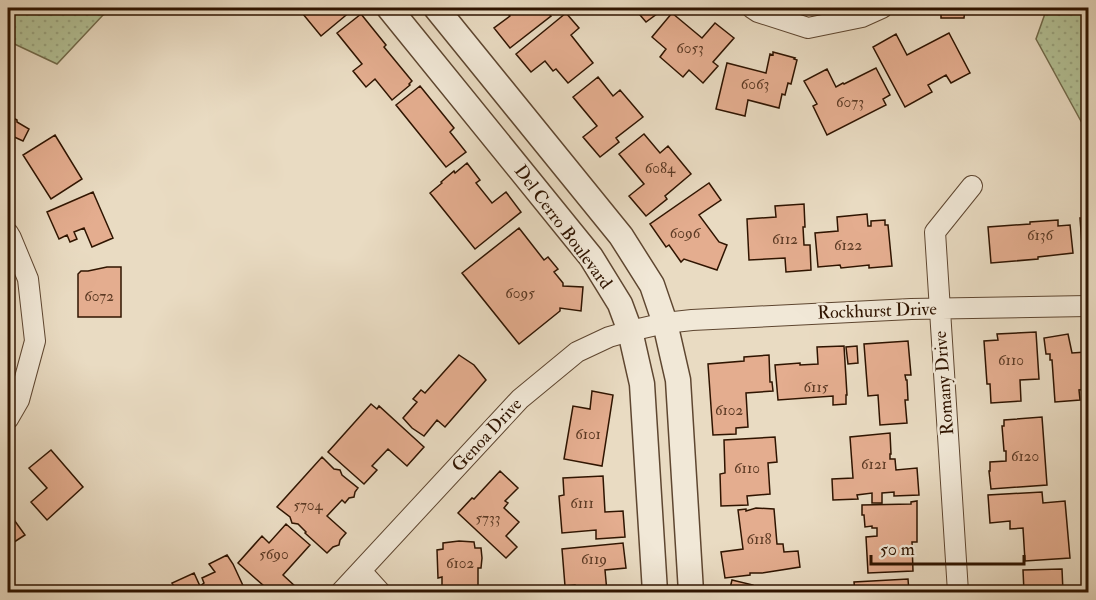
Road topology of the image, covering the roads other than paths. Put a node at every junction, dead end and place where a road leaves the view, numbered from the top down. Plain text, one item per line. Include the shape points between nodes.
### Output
1 (389, 8) edge
2 (436, 8) edge
3 (752, 8) edge
4 (882, 8) edge
5 (972, 186) dead end
6 (8, 233) edge
7 (1089, 306) edge
8 (939, 309) junction
9 (665, 323) junction
10 (630, 331) junction
11 (8, 419) edge
12 (361, 571) junction
13 (340, 592) edge
14 (380, 592) edge
15 (655, 592) edge
16 (691, 592) edge
17 (958, 592) edge

1 - 10 street, Del Cerro Boulevard via 591,257 618,299
2 - 9 street, Del Cerro Boulevard via 621,236 652,285
3 - 4 street via 808,28 862,17
5 - 8 street, Romany Drive via 935,232
6 - 11 street via 28,279 35,341 19,400
7 - 8 street, Rockhurst Drive
8 - 9 street, Rockhurst Drive
8 - 17 street, Romany Drive
9 - 10 street, Genoa Drive
9 - 16 street, Del Cerro Boulevard via 678,380
10 - 12 street, Genoa Drive via 577,352 520,399
10 - 15 street, Del Cerro Boulevard via 642,384
12 - 13 street, Genoa Drive
12 - 14 street

